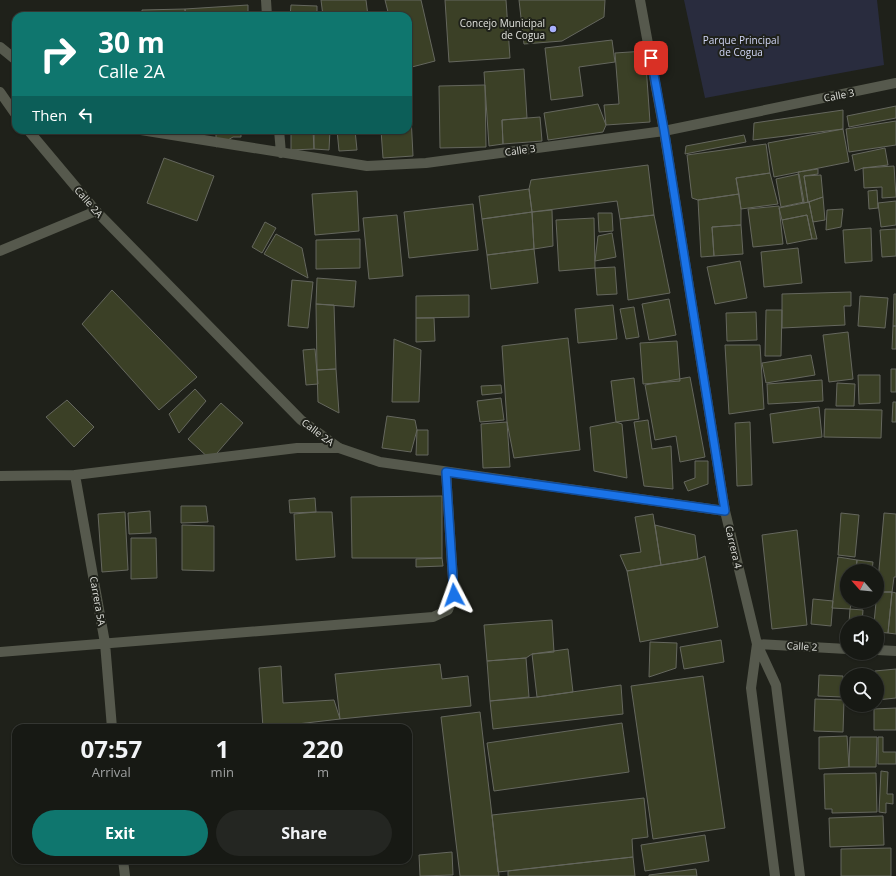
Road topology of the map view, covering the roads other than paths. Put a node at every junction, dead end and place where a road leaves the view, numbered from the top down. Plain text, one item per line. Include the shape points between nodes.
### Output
1 (266, 0) edge
2 (640, 0) edge
3 (267, 12) edge
4 (0, 47) edge
5 (12, 57) edge
6 (896, 84) edge
7 (0, 92) edge
8 (12, 109) edge
9 (664, 130) junction
10 (31, 134) edge
11 (165, 134) edge
12 (279, 134) edge
13 (281, 153) junction
14 (96, 211) junction
15 (0, 251) edge
16 (339, 448) junction
17 (446, 472) junction
18 (75, 475) junction
19 (0, 476) edge
20 (725, 511) junction
21 (105, 643) junction
22 (756, 644) junction
23 (840, 649) edge
24 (884, 650) edge
25 (896, 651) edge
26 (0, 652) edge
27 (112, 724) edge
28 (123, 864) edge
29 (124, 876) edge
30 (775, 876) edge
31 (800, 876) edge

1 - 3 street
2 - 9 street, Carrera 4
4 - 5 street
6 - 9 street, Calle 3
7 - 8 street
9 - 13 street, Calle 3 via 426,163 368,166
9 - 20 street, Carrera 4
10 - 14 street, Calle 2A
11 - 13 street, Calle 3
12 - 13 street
14 - 15 street
14 - 16 street, Calle 2A via 301,420
16 - 17 street, Calle 2A via 380,462
16 - 18 street via 297,448
17 - 20 street, Calle 2A
17 - 21 street via 454,595 448,610 433,617
18 - 19 street
18 - 21 street, Carrera 5A
20 - 22 street, Carrera 4
21 - 26 street
21 - 27 street, Carrera 5A
22 - 23 street, Calle 2
22 - 30 street, Carrera 4 via 750,688
22 - 31 street, Carrera 4 via 776,685
24 - 25 street
28 - 29 street

